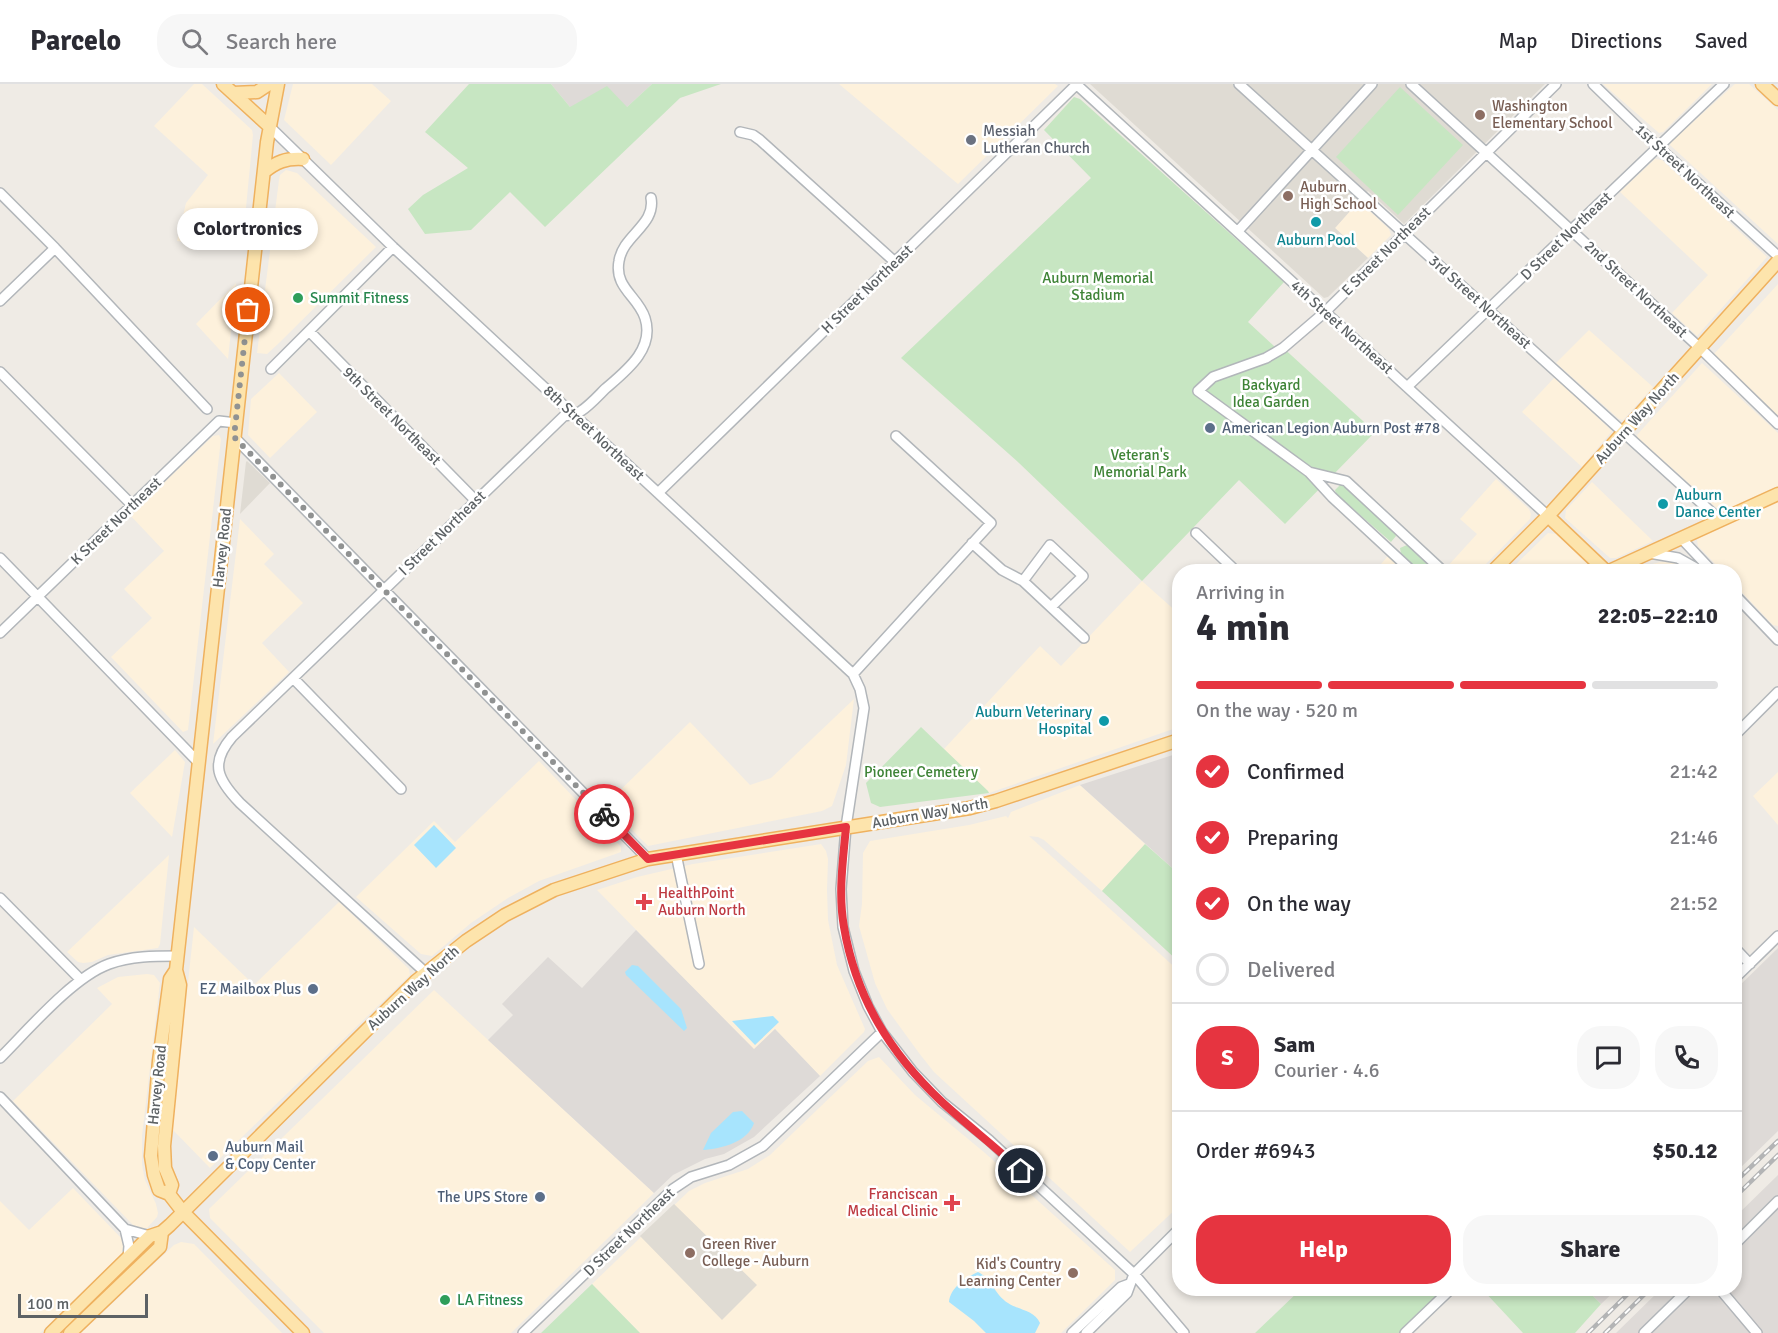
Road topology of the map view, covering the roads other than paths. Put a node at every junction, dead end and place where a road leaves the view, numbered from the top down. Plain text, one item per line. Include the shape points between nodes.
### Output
1 (223, 84) edge
2 (269, 84) edge
3 (278, 84) edge
4 (1076, 84) edge
5 (1239, 84) edge
6 (1372, 84) edge
7 (1411, 84) edge
8 (1556, 84) edge
9 (1593, 84) edge
10 (1724, 84) edge
11 (1762, 84) edge
12 (233, 93) junction
13 (1778, 99) edge
14 (269, 126) junction
15 (740, 132) dead end
16 (1658, 147) junction
17 (1311, 150) junction
18 (1487, 152) junction
19 (303, 159) junction
20 (264, 172) junction
21 (0, 193) edge
22 (651, 198) dead end
23 (1572, 230) junction
24 (1238, 231) junction
25 (1403, 233) junction
26 (393, 247) junction
27 (55, 248) junction
28 (1778, 256) edge
29 (1778, 261) edge
30 (895, 262) junction
31 (0, 301) edge
32 (1489, 310) junction
33 (1325, 312) junction
34 (309, 331) junction
35 (1701, 348) junction
36 (271, 369) dead end
37 (0, 372) edge
38 (1407, 387) junction
39 (207, 409) dead end
40 (573, 414) junction
41 (236, 423) junction
42 (1778, 424) edge
43 (1624, 433) junction
44 (896, 436) dead end
45 (234, 437) junction
46 (1310, 472) junction
47 (658, 493) junction
48 (1778, 494) edge
49 (476, 501) junction
50 (132, 505) junction
51 (1548, 516) junction
52 (1720, 520) junction
53 (1196, 533) dead end
54 (1406, 536) junction
55 (1681, 538) junction
56 (972, 543) junction
57 (1392, 552) junction
58 (1649, 553) junction
59 (0, 558) edge
60 (1229, 564) edge
61 (1405, 564) edge
62 (1436, 564) edge
63 (1500, 564) edge
64 (1599, 564) edge
65 (1625, 564) edge
66 (1688, 564) edge
67 (1705, 564) edge
68 (1023, 581) junction
69 (384, 590) junction
70 (38, 597) junction
71 (1742, 602) edge
72 (1051, 607) junction
73 (0, 633) edge
74 (1084, 638) dead end
75 (1777, 638) edge
76 (853, 674) junction
77 (293, 678) junction
78 (1778, 692) edge
79 (1742, 727) edge
80 (1172, 742) edge
81 (199, 763) junction
82 (401, 789) dead end
83 (846, 827) junction
84 (676, 854) junction
85 (648, 859) junction
86 (0, 898) edge
87 (1778, 936) edge
88 (178, 956) junction
89 (1742, 956) edge
90 (699, 964) dead end
91 (1750, 964) junction
92 (176, 970) junction
93 (426, 972) junction
94 (1742, 972) edge
95 (81, 980) junction
96 (882, 1032) junction
97 (0, 1058) edge
98 (159, 1061) junction
99 (0, 1097) edge
100 (168, 1100) junction
101 (169, 1194) junction
102 (1778, 1201) edge
103 (183, 1212) junction
104 (125, 1229) junction
105 (156, 1234) junction
106 (1172, 1236) edge
107 (1742, 1237) edge
108 (128, 1258) junction
109 (1134, 1274) junction
110 (1129, 1284) junction
111 (1444, 1296) edge
112 (1682, 1296) edge
113 (1726, 1296) edge
114 (51, 1333) edge
115 (70, 1333) edge
116 (303, 1333) edge
117 (523, 1333) edge
118 (1072, 1333) edge
119 (1086, 1333) edge
120 (1184, 1333) edge
121 (1405, 1333) edge
122 (1644, 1333) edge
123 (1756, 1333) edge

1 - 12 main road, 8th Street Northeast
2 - 12 main road via 257,92
3 - 14 main road, Harvey Road
4 - 24 street, 4th Street Northeast
4 - 30 street, H Street Northeast
5 - 17 street, 3rd Street Northeast
6 - 17 street
7 - 18 street, 2nd Street Northeast
8 - 18 street, E Street Northeast
9 - 16 street, 1st Street Northeast
10 - 16 street, D Street Northeast
11 - 13 main road
12 - 14 main road, 8th Street Northeast
14 - 19 street, 8th Street Northeast
14 - 20 main road, Harvey Road
15 - 30 street via 760,140
16 - 23 street, D Street Northeast
16 - 28 street, 1st Street Northeast
17 - 24 street
17 - 25 street, 3rd Street Northeast
18 - 23 street, 2nd Street Northeast
18 - 25 street, E Street Northeast
19 - 20 main road via 278,161
19 - 26 street, 8th Street Northeast
20 - 41 main road, Harvey Road
21 - 27 street
22 - 40 street, I Street Northeast via 649,217 619,259 622,283 645,317 646,343 631,366
23 - 32 street, D Street Northeast
23 - 35 street, 2nd Street Northeast
24 - 33 street, 4th Street Northeast
25 - 32 street, 3rd Street Northeast
25 - 33 street, E Street Northeast
26 - 34 street
26 - 40 street, 8th Street Northeast
27 - 31 street
27 - 39 street
29 - 35 main road, Auburn Way North
30 - 47 street, H Street Northeast
32 - 38 street, D Street Northeast
32 - 43 street, 3rd Street Northeast
33 - 38 street, 4th Street Northeast
33 - 46 street, E Street Northeast via 1276,353 1213,377 1198,391
34 - 36 street
34 - 49 street, 9th Street Northeast
35 - 42 street, 2nd Street Northeast
35 - 43 main road, Auburn Way North
37 - 50 street
38 - 51 street, 4th Street Northeast
40 - 47 street, 8th Street Northeast
40 - 49 street, I Street Northeast via 564,416
41 - 45 main road, Harvey Road
41 - 50 street, K Street Northeast via 219,421
43 - 51 main road, Auburn Way North
43 - 52 street, 3rd Street Northeast
44 - 56 street via 991,523
45 - 69 street
45 - 81 main road, Harvey Road
46 - 54 street via 1346,482
46 - 57 street
47 - 76 street, 8th Street Northeast
48 - 52 main road
49 - 69 street, I Street Northeast
50 - 70 street, K Street Northeast
51 - 63 main road, Auburn Way North
51 - 64 main road, 4th Street Northeast
52 - 55 main road
53 - 60 street
54 - 57 street
54 - 62 street
55 - 58 main road
55 - 67 street
56 - 68 street via 1002,570
56 - 76 street
57 - 61 street
58 - 65 main road
58 - 66 street via 1678,558
59 - 70 street
68 - 72 street
68 - 72 street via 1050,545 1083,576
69 - 77 street, I Street Northeast
69 - 85 street
70 - 73 street, K Street Northeast
70 - 81 street
71 - 75 street
72 - 74 street
76 - 83 street, 8th Street Northeast via 864,708
77 - 82 street
77 - 93 street, I Street Northeast via 232,737 219,755 219,775 240,803
78 - 79 street
80 - 83 main road, Auburn Way North via 983,805
81 - 88 main road, Harvey Road
83 - 84 main road, Auburn Way North
83 - 96 street via 841,889 843,927 858,981
84 - 85 main road, Auburn Way North
84 - 90 street
85 - 93 main road, Auburn Way North via 554,890 505,915
86 - 95 street
87 - 91 street
88 - 92 main road, Harvey Road
88 - 95 street via 128,959 102,967
89 - 91 street
91 - 94 street
92 - 98 main road, Harvey Road via 170,979
92 - 100 main road, Harvey Road via 180,985
93 - 103 main road, Auburn Way North
95 - 97 street
96 - 109 street via 942,1102 989,1140
96 - 117 street, D Street Northeast via 763,1146 729,1165 691,1177 673,1189
98 - 100 main road via 164,1071 161,1098
98 - 101 main road, Harvey Road via 151,1156 159,1190
99 - 104 street
100 - 101 main road, Harvey Road via 163,1159 172,1185
101 - 103 main road, Harvey Road
102 - 107 street
103 - 105 main road, Auburn Way North
103 - 116 main road, Harvey Road
104 - 105 street
104 - 108 street
105 - 108 main road, Auburn Way North
105 - 115 main road, Auburn Way North via 160,1247
106 - 109 street
108 - 114 main road, Auburn Way North
109 - 110 street
109 - 120 street
110 - 118 street
110 - 119 street via 1127,1293
111 - 121 street
112 - 122 street
113 - 123 street

